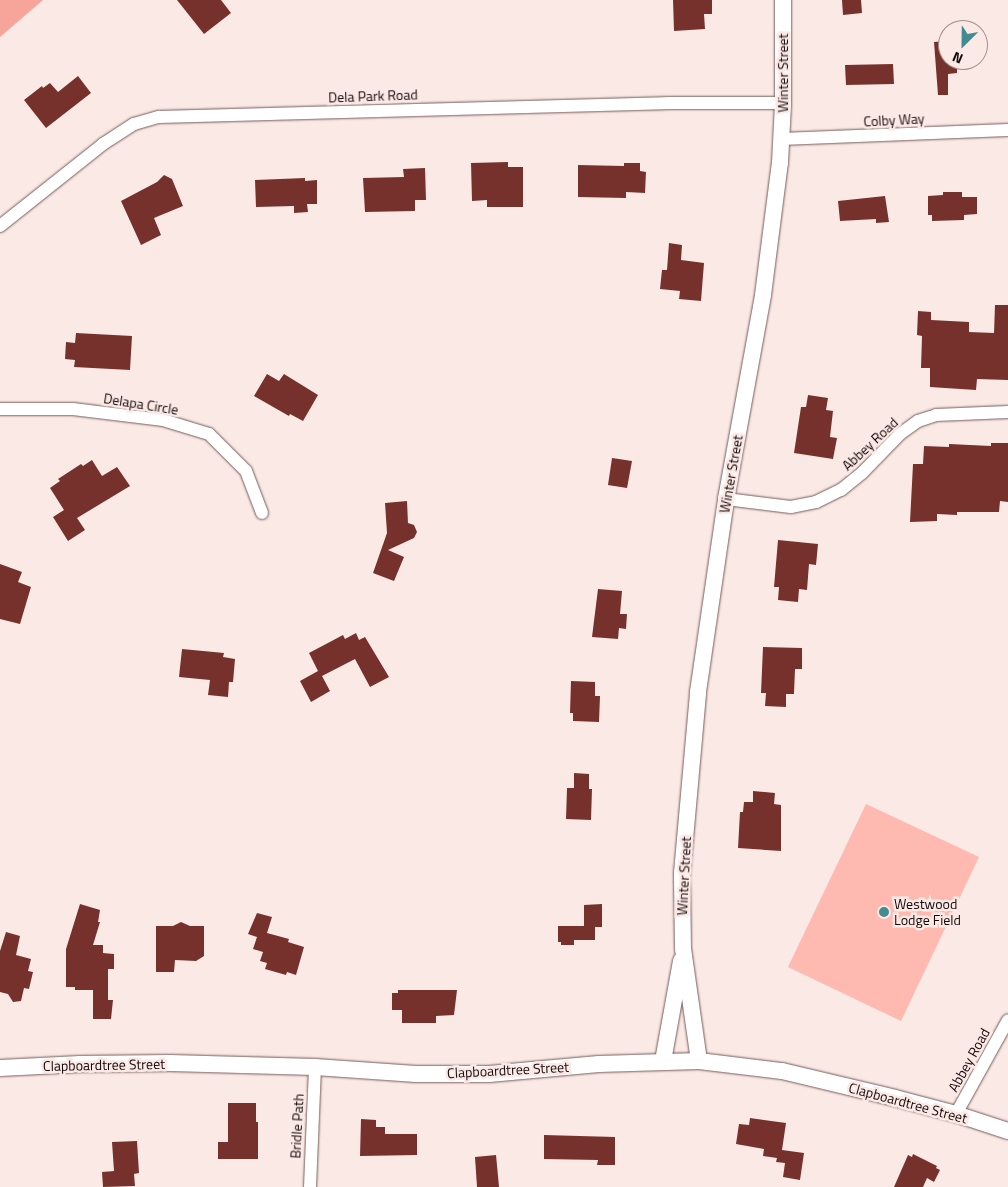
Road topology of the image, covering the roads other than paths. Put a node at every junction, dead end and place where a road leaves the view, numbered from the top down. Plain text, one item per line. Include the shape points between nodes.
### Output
1 (783, 0) edge
2 (783, 103) junction
3 (1008, 130) edge
4 (781, 139) junction
5 (0, 226) edge
6 (0, 409) edge
7 (1008, 412) edge
8 (726, 500) junction
9 (262, 513) dead end
10 (683, 949) junction
11 (1008, 1020) edge
12 (663, 1061) junction
13 (699, 1061) junction
14 (315, 1067) junction
15 (0, 1068) edge
16 (956, 1114) junction
17 (1008, 1131) edge
18 (310, 1187) edge

1 - 2 street, Winter Street
2 - 4 street, Winter Street
2 - 5 street, Dela Park Road via 669,103 159,117 134,124 103,144
3 - 4 street, Colby Way
4 - 8 street, Winter Street via 764,295
6 - 9 street, Delapa Circle via 73,409 163,420 209,434 246,471
7 - 8 street, Abbey Road via 936,415 918,421 841,490 816,502 791,507
8 - 10 street, Winter Street via 698,701 682,873
10 - 12 street, Winter Street
10 - 13 street, Winter Street
11 - 16 street, Abbey Road
12 - 13 street, Clapboardtree Street
12 - 14 street, Clapboardtree Street via 489,1074 416,1074
13 - 16 street, Clapboardtree Street via 782,1072
14 - 15 street, Clapboardtree Street via 170,1063
14 - 18 street, Bridle Path
16 - 17 street, Clapboardtree Street

